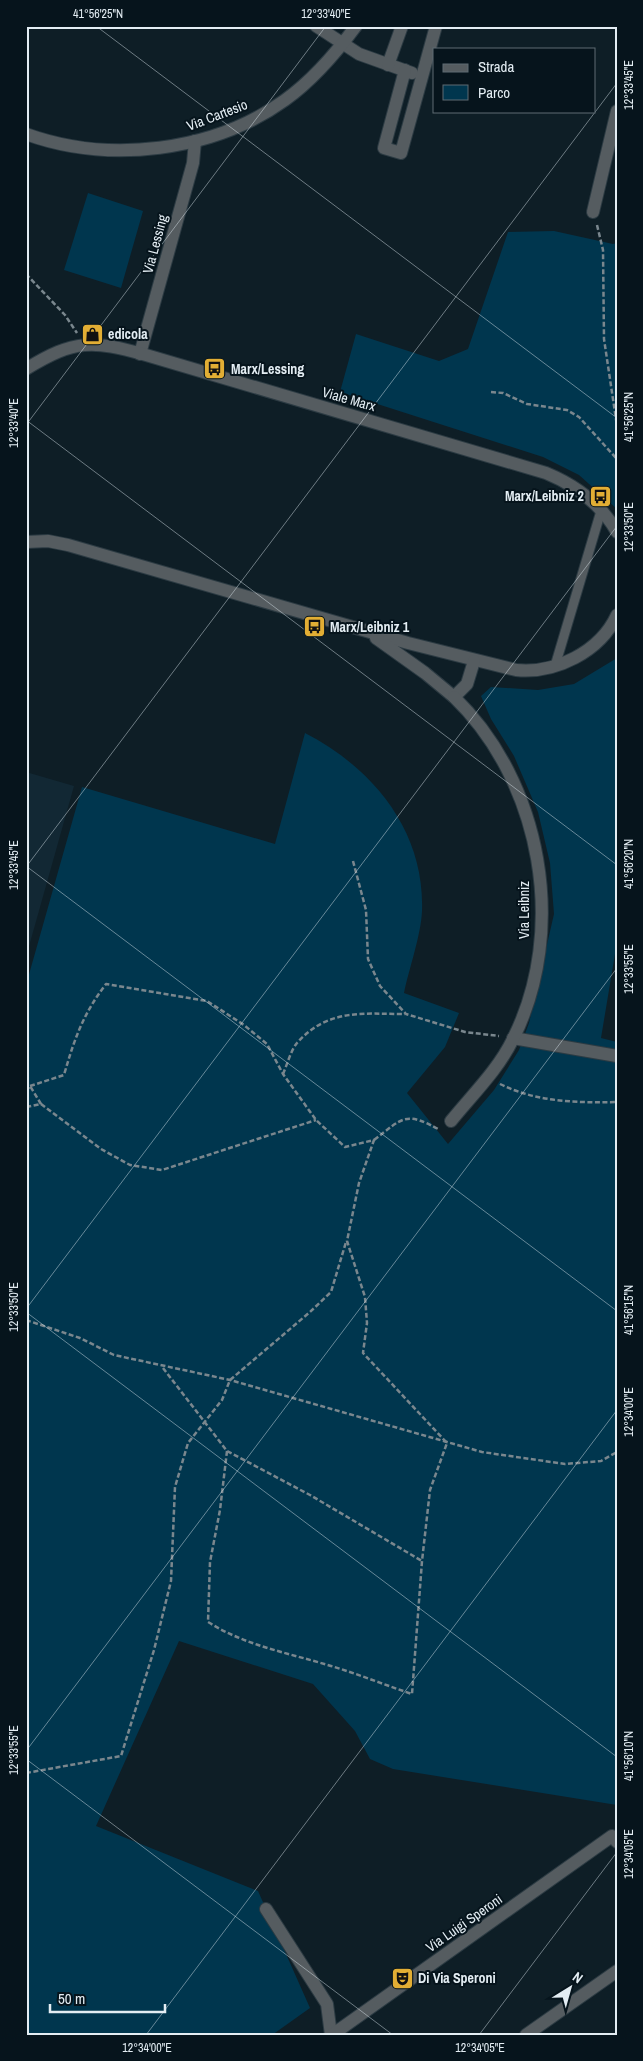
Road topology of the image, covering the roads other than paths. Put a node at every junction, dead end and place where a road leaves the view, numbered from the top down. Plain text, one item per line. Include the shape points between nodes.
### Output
1 (316, 26) edge
2 (356, 26) edge
3 (402, 26) edge
4 (436, 26) edge
5 (344, 43) junction
6 (388, 65) junction
7 (405, 70) junction
8 (422, 76) junction
9 (617, 111) edge
10 (26, 134) edge
11 (195, 141) junction
12 (593, 212) road end
13 (140, 354) junction
14 (26, 369) edge
15 (601, 511) junction
16 (617, 532) edge
17 (26, 542) edge
18 (617, 615) edge
19 (366, 631) junction
20 (474, 661) junction
21 (555, 666) junction
22 (454, 697) junction
23 (513, 1038) junction
24 (617, 1056) edge
25 (451, 1121) road end
26 (614, 1839) edge
27 (266, 1909) dead end
28 (617, 1971) edge
29 (332, 2035) edge
30 (526, 2035) edge

1 - 5 street
2 - 5 street, Via Cartesio
3 - 6 street
4 - 8 street
5 - 6 street via 360,54
5 - 11 street, Via Cartesio via 284,101 234,127
6 - 7 street
7 - 8 street
7 - 8 street via 384,148 401,153
9 - 12 street
10 - 11 street, Via Cartesio via 72,146 108,150
11 - 13 street, Via Lessing via 193,163
13 - 14 street, Viale Marx via 81,345 56,351
13 - 15 street, Viale Marx via 546,473 571,485
15 - 16 street, Viale Marx
15 - 21 lane
17 - 19 street via 68,544
18 - 21 street via 609,629 588,650
19 - 20 street
19 - 22 street, Via Leibniz
20 - 21 street via 524,671
20 - 22 street via 467,684
22 - 23 street, Via Leibniz via 484,732 507,768 522,801 536,852 541,898 539,942 529,995
23 - 24 street
23 - 25 street, Via Leibniz via 487,1077
26 - 29 street, Via Luigi Speroni
27 - 29 street via 327,2004
28 - 30 street

